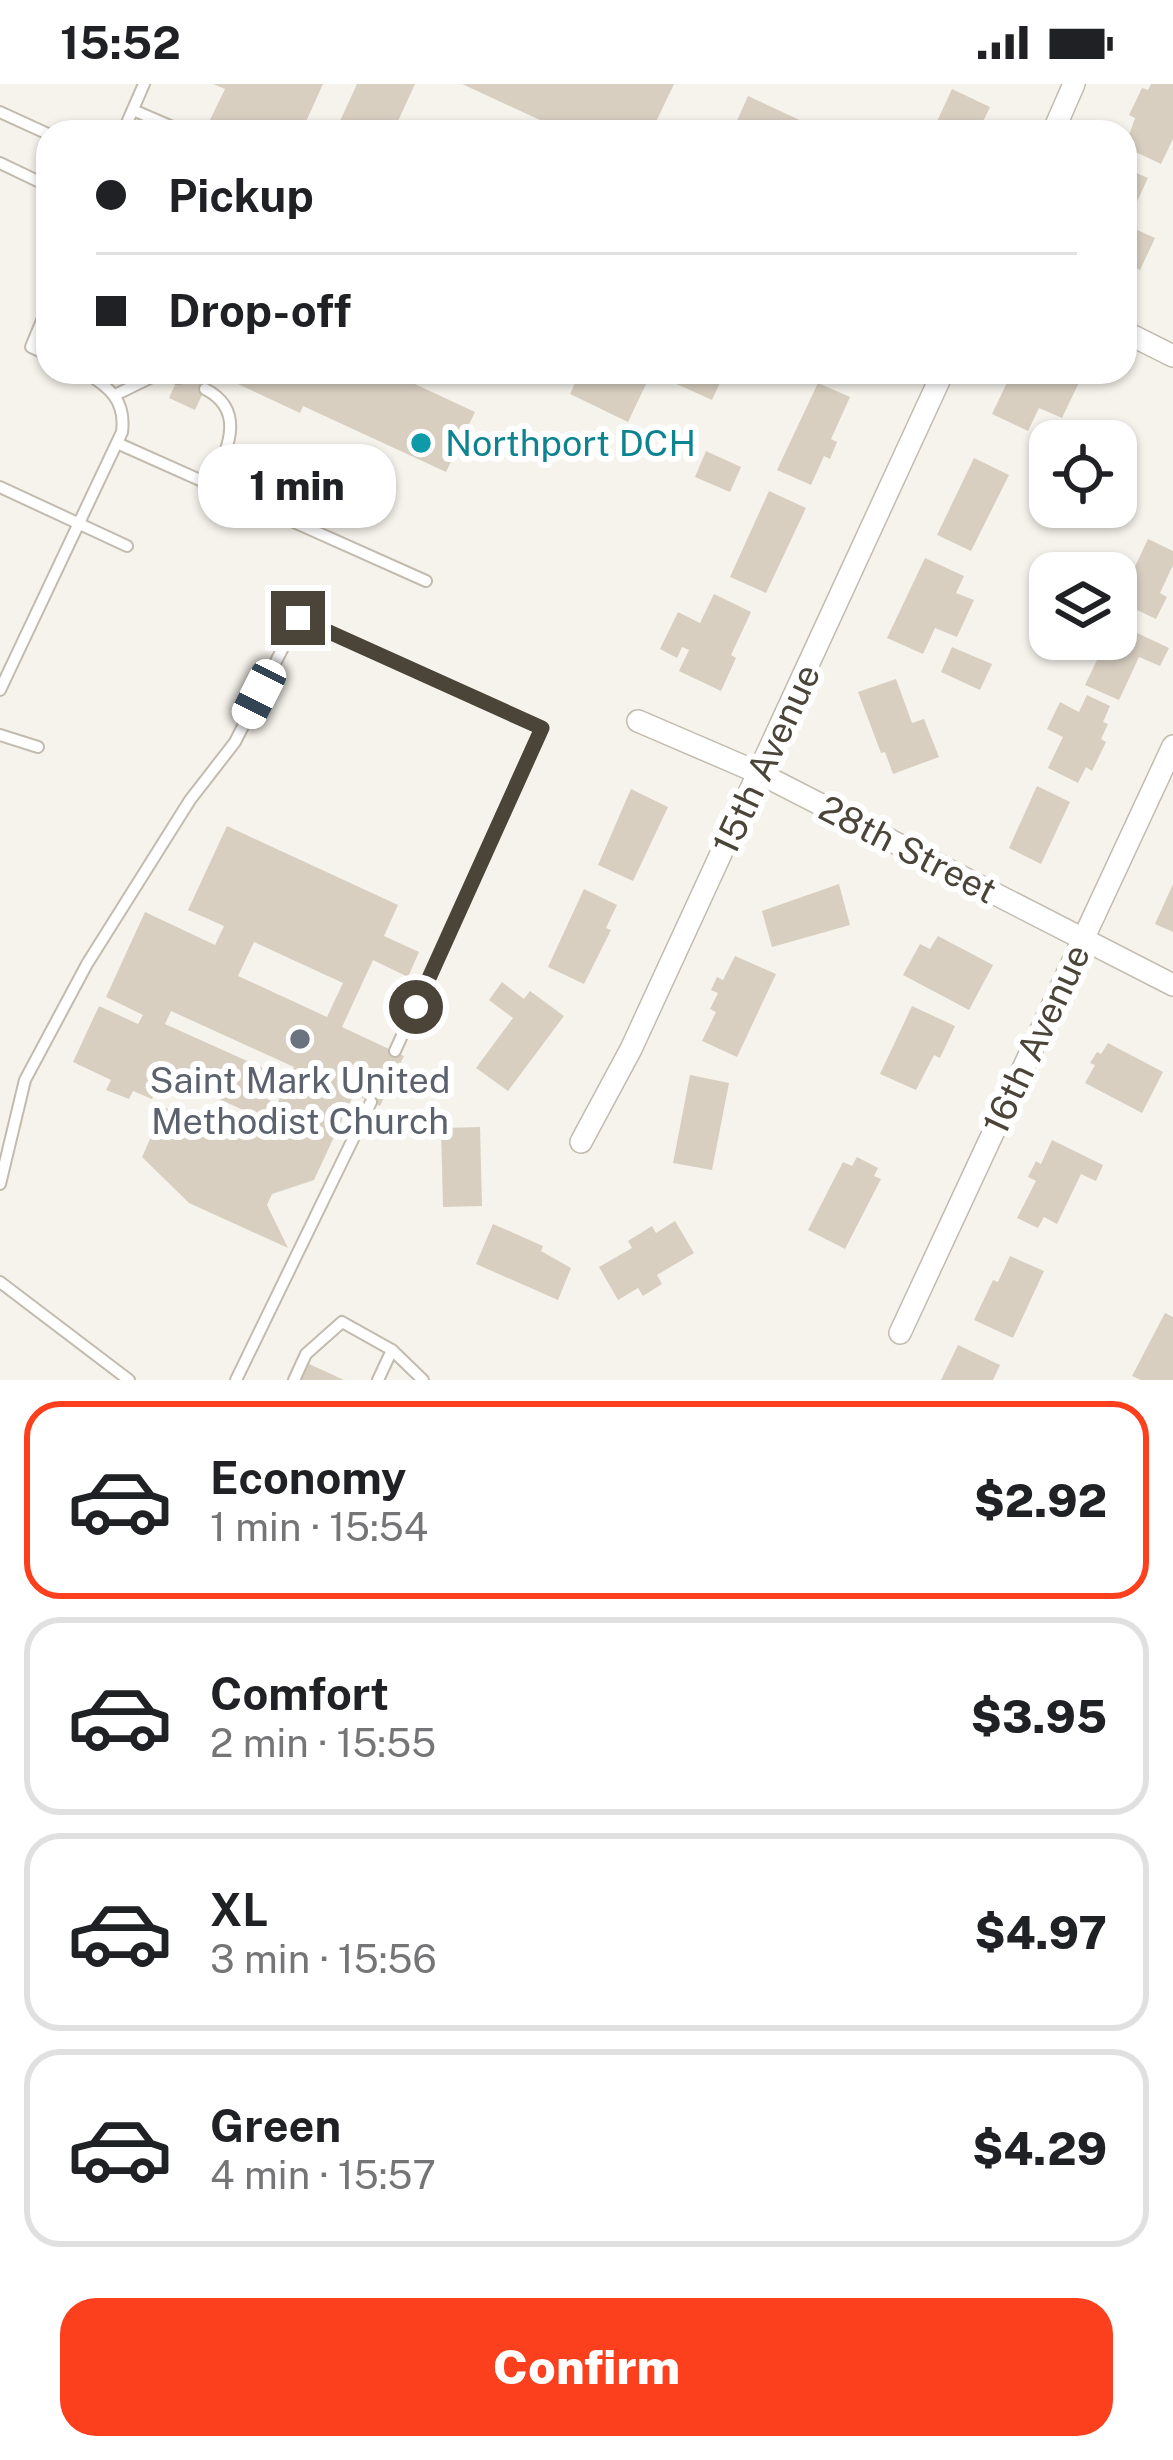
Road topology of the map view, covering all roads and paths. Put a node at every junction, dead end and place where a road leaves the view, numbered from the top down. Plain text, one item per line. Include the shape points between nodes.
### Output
1 (144, 84) edge
2 (1075, 84) edge
3 (133, 110) junction
4 (0, 112) edge
5 (128, 120) edge
6 (156, 120) edge
7 (1058, 120) edge
8 (36, 128) edge
9 (0, 163) edge
10 (36, 180) edge
11 (1137, 338) edge
12 (1173, 356) edge
13 (101, 384) edge
14 (136, 384) edge
15 (937, 384) edge
16 (205, 389) dead end
17 (115, 394) junction
18 (117, 443) junction
19 (212, 485) junction
20 (0, 487) edge
21 (79, 524) junction
22 (127, 546) dead end
23 (426, 581) dead end
24 (0, 690) edge
25 (638, 721) dead end
26 (0, 735) edge
27 (38, 746) dead end
28 (1173, 746) edge
29 (759, 773) junction
30 (1083, 937) junction
31 (1173, 985) edge
32 (394, 1051) dead end
33 (370, 1102) dead end
34 (581, 1142) dead end
35 (0, 1184) edge
36 (0, 1282) edge
37 (899, 1334) dead end
38 (392, 1350) junction
39 (237, 1377) edge
40 (129, 1380) edge
41 (294, 1380) edge
42 (378, 1380) edge
43 (423, 1380) edge

1 - 3 lane
2 - 7 street
3 - 5 lane
3 - 6 lane
4 - 8 lane
9 - 10 lane
11 - 12 street
13 - 17 lane
14 - 17 lane
15 - 29 street, 15th Avenue
16 - 19 lane via 232,418
17 - 18 lane via 124,413
18 - 19 lane
18 - 21 lane
19 - 23 lane
20 - 21 lane
21 - 22 lane
21 - 24 lane
25 - 29 street, 28th Street
26 - 27 lane
28 - 30 street, 16th Avenue
29 - 30 street, 28th Street
29 - 34 street, 15th Avenue
30 - 31 street, 28th Street
30 - 37 street, 16th Avenue
32 - 35 lane via 542,728 298,618 235,742 87,964 25,1080
33 - 39 lane
36 - 40 lane
38 - 41 lane via 342,1322 306,1354
38 - 42 lane
38 - 43 lane

